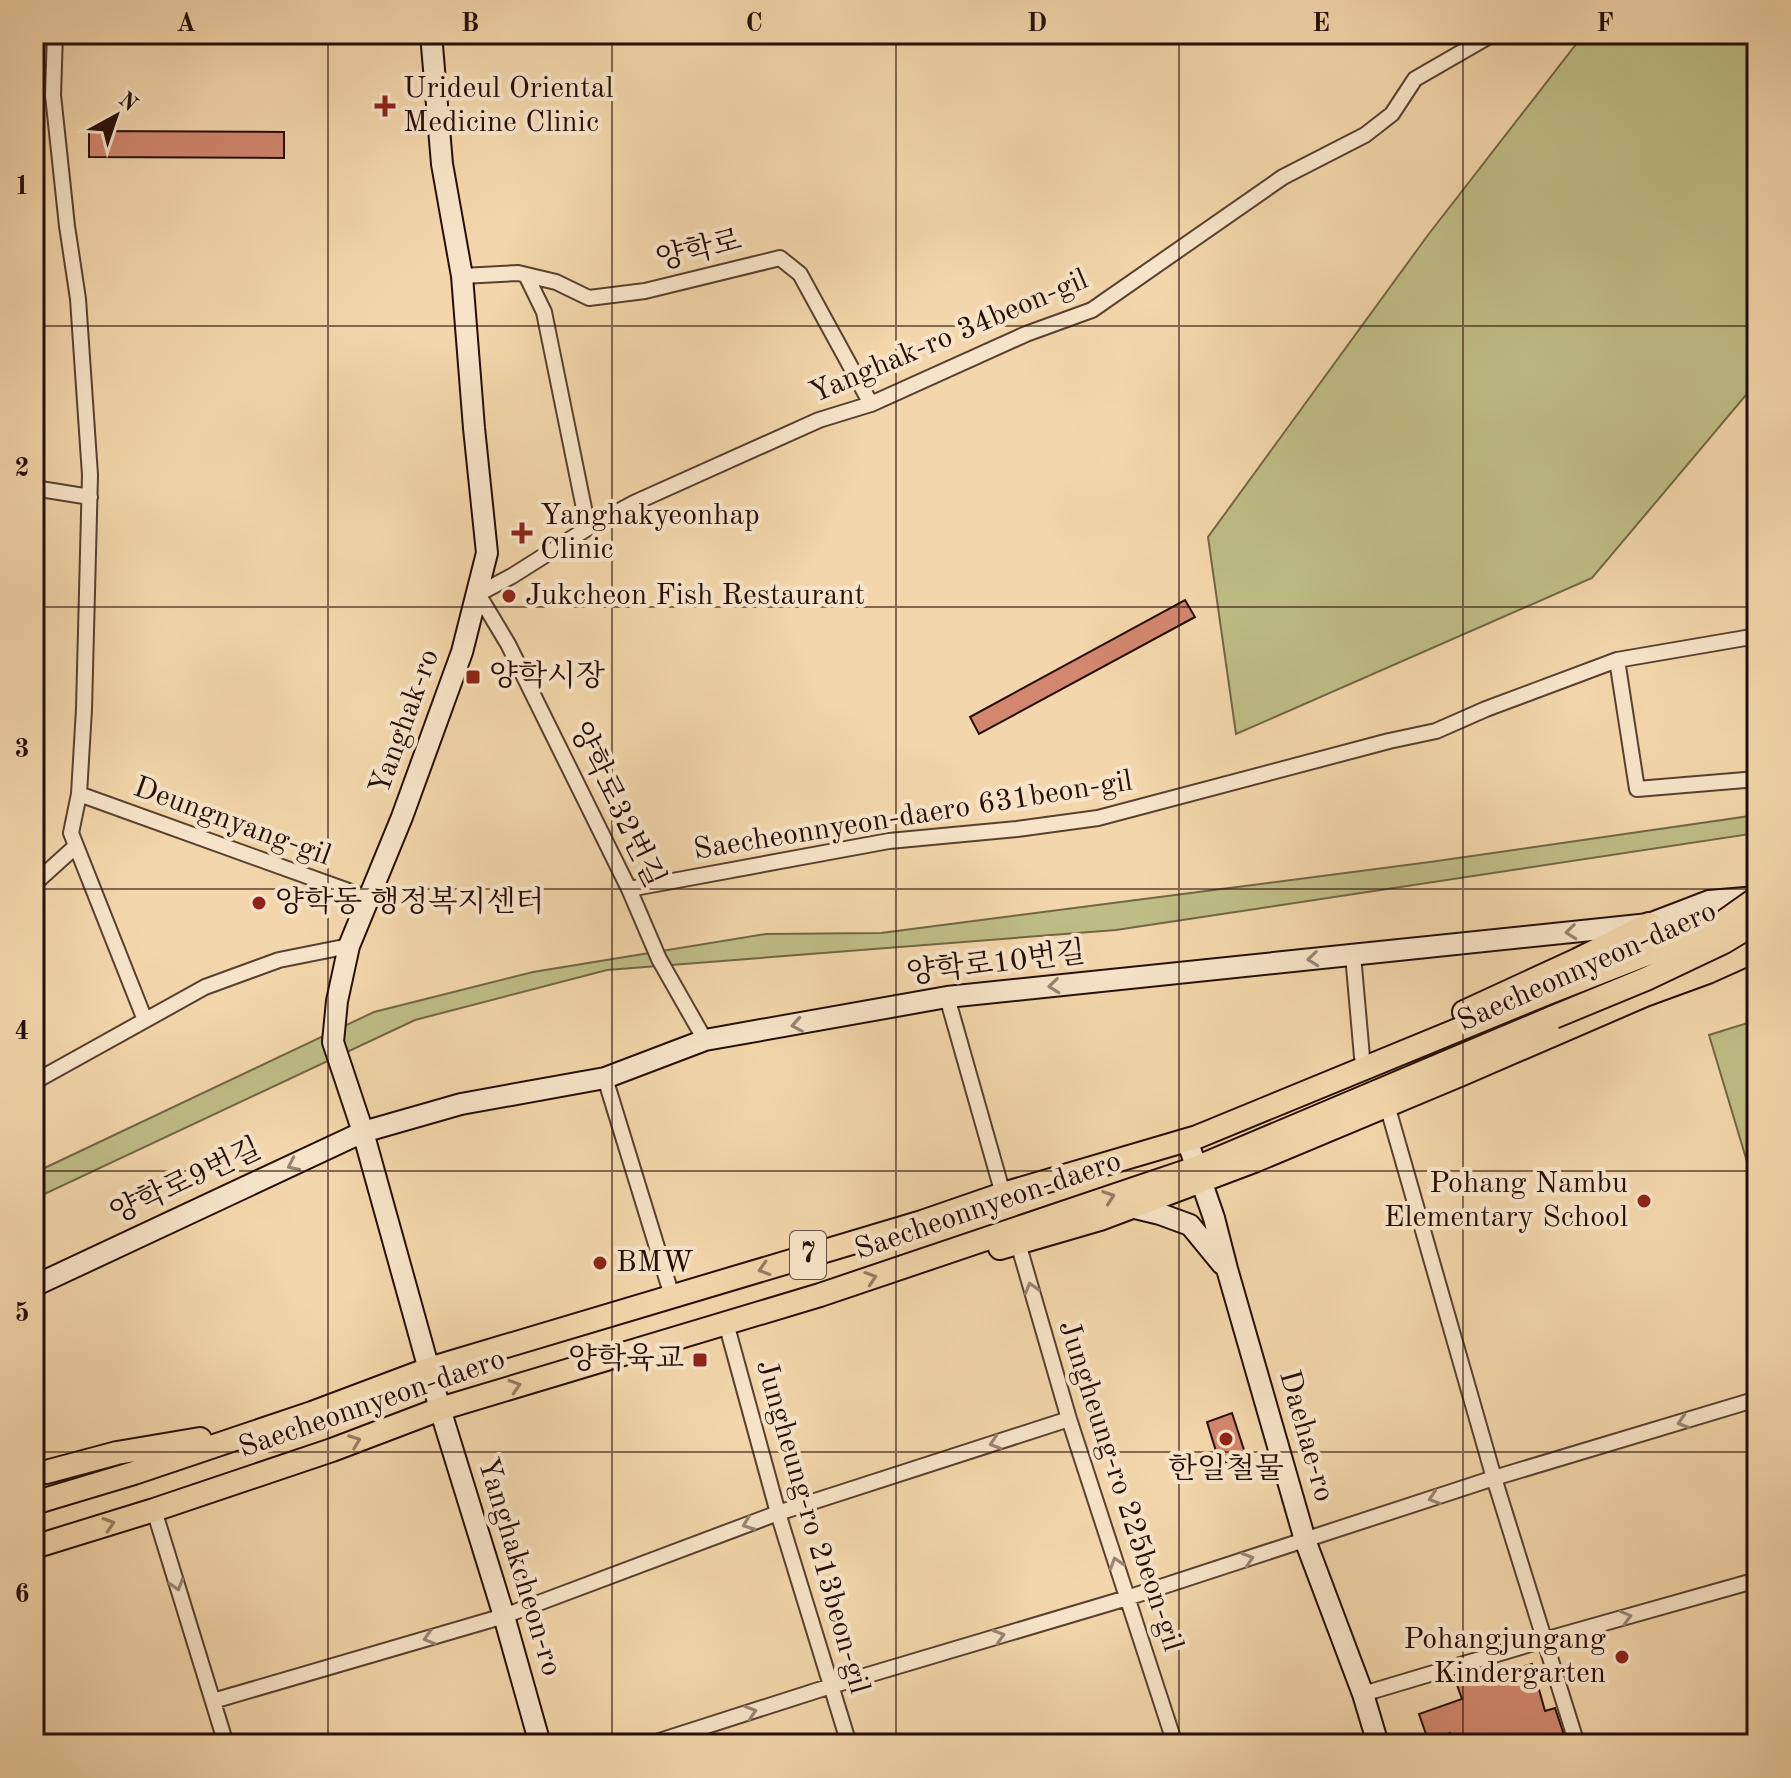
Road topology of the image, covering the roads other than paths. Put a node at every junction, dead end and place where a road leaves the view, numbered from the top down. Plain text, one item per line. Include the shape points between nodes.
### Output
1 (55, 34) edge
2 (431, 34) edge
3 (1493, 34) edge
4 (526, 275) junction
5 (462, 276) junction
6 (871, 404) junction
7 (34, 488) edge
8 (90, 497) junction
9 (588, 528) junction
10 (478, 594) junction
11 (1757, 636) edge
12 (1617, 660) junction
13 (1757, 779) edge
14 (79, 794) junction
15 (76, 846) junction
16 (34, 884) edge
17 (629, 889) junction
18 (1757, 897) edge
19 (368, 898) junction
20 (1675, 914) junction
21 (1757, 922) edge
22 (1649, 924) junction
23 (349, 946) junction
24 (1757, 950) edge
25 (1353, 955) junction
26 (1724, 964) junction
27 (947, 997) junction
28 (145, 1020) junction
29 (705, 1040) junction
30 (1362, 1057) junction
31 (605, 1078) junction
32 (34, 1082) edge
33 (1387, 1105) junction
34 (363, 1132) junction
35 (1192, 1139) junction
36 (1199, 1174) junction
37 (1003, 1194) junction
38 (1131, 1207) junction
39 (1018, 1243) junction
40 (956, 1250) junction
41 (1227, 1269) junction
42 (34, 1286) edge
43 (672, 1296) junction
44 (726, 1323) junction
45 (429, 1369) junction
46 (1757, 1399) edge
47 (440, 1409) junction
48 (1069, 1419) junction
49 (291, 1420) junction
50 (40, 1472) edge
51 (1494, 1478) junction
52 (34, 1503) edge
53 (154, 1510) junction
54 (778, 1513) junction
55 (1305, 1540) junction
56 (34, 1547) edge
57 (1757, 1580) edge
58 (1127, 1598) junction
59 (504, 1616) junction
60 (1544, 1640) junction
61 (831, 1686) junction
62 (1363, 1694) junction
63 (213, 1701) junction
64 (226, 1744) edge
65 (540, 1744) edge
66 (650, 1744) edge
67 (849, 1744) edge
68 (1175, 1744) edge
69 (1378, 1744) edge
70 (1577, 1744) edge

1 - 8 street via 53,95 78,299
2 - 5 main road, Yanghak-ro via 442,164
3 - 6 street, Yanghak-ro 34beon-gil via 1415,79 1392,114 1365,135 1283,177 1092,310
4 - 5 street, 양학로
4 - 6 street, 양학로 via 589,298 645,291 780,258 800,274
4 - 9 street via 544,312
5 - 10 main road, Yanghak-ro via 487,553
6 - 9 street, Yanghak-ro 34beon-gil via 819,420
7 - 8 street
8 - 14 street
9 - 10 street, Yanghak-ro 34beon-gil
10 - 17 street, 양학로32번길
10 - 19 main road, Yanghak-ro via 457,667
11 - 12 street, Saecheonnyeon-daero 631beon-gil
12 - 13 street via 1637,789
12 - 17 street, Saecheonnyeon-daero 631beon-gil via 1436,731 1098,818 889,841
14 - 15 street via 71,833
14 - 19 street, Deungnyang-gil
15 - 16 street
15 - 28 street
17 - 29 street, 양학로32번길 via 659,959
18 - 20 main road, 양학로10번길 via 1709,901
18 - 35 main road, Saecheonnyeon-daero / 7, bridge via 1716,927
19 - 23 main road, Yanghak-ro
20 - 22 main road, 양학로10번길
20 - 26 main road via 1699,924
21 - 36 main road, Saecheonnyeon-daero, bridge via 1646,979
22 -> 25 main road, 양학로10번길
22 - 30 main road
23 - 28 street via 279,960 205,987
23 - 34 main road, Yanghak-ro via 333,1042
24 - 26 main road
25 -> 27 main road, 양학로10번길
25 - 30 street
26 - 33 main road
27 -> 29 main road, 양학로10번길
27 - 37 street
28 - 32 street
29 - 31 main road, 양학로10번길
30 - 35 main road via 1216,1117
31 - 34 main road, 양학로10번길 via 461,1104
31 - 43 street
33 - 36 main road via 1254,1161
33 - 51 street
34 -> 42 main road, 양학로9번길
34 - 45 main road, Yanghak-ro
35 - 36 main road, Daehae-ro
35 - 37 main road, Saecheonnyeon-daero / 7
36 - 38 main road
40 -> 36 main road, Saecheonnyeon-daero / 7
36 - 41 main road, Daehae-ro
37 -> 43 main road, Saecheonnyeon-daero / 7
38 - 39 main road
38 - 41 main road via 1190,1225
39 - 40 main road via 989,1252
48 -> 39 street, Jungheung-ro 225beon-gil
44 -> 40 main road, Saecheonnyeon-daero / 7
41 - 55 main road, Daehae-ro
43 - 45 main road, Saecheonnyeon-daero / 7
47 -> 44 main road, Saecheonnyeon-daero / 7
44 - 54 street, Jungheung-ro 213beon-gil
45 - 47 main road, Yanghak-ro
45 - 49 main road, Saecheonnyeon-daero / 7
46 -> 51 street
53 -> 47 main road, Saecheonnyeon-daero / 7
47 - 59 main road, Yanghakcheon-ro
48 -> 54 street
58 -> 48 street, Jungheung-ro 225beon-gil
49 - 50 main road
49 - 52 main road, Saecheonnyeon-daero / 7
51 -> 55 street
51 - 60 street
56 -> 53 main road, Saecheonnyeon-daero / 7
53 -> 63 street
54 -> 59 street
54 - 61 street, Jungheung-ro 213beon-gil
58 -> 55 street
55 - 62 main road, Daehae-ro
60 -> 57 street
61 -> 58 street
58 - 68 street, Jungheung-ro 225beon-gil
59 -> 63 street
59 - 65 main road, Yanghakcheon-ro
60 - 62 street
60 - 70 street
66 -> 61 street
61 - 67 street, Jungheung-ro 213beon-gil
62 - 69 main road, Daehae-ro
63 - 64 street

